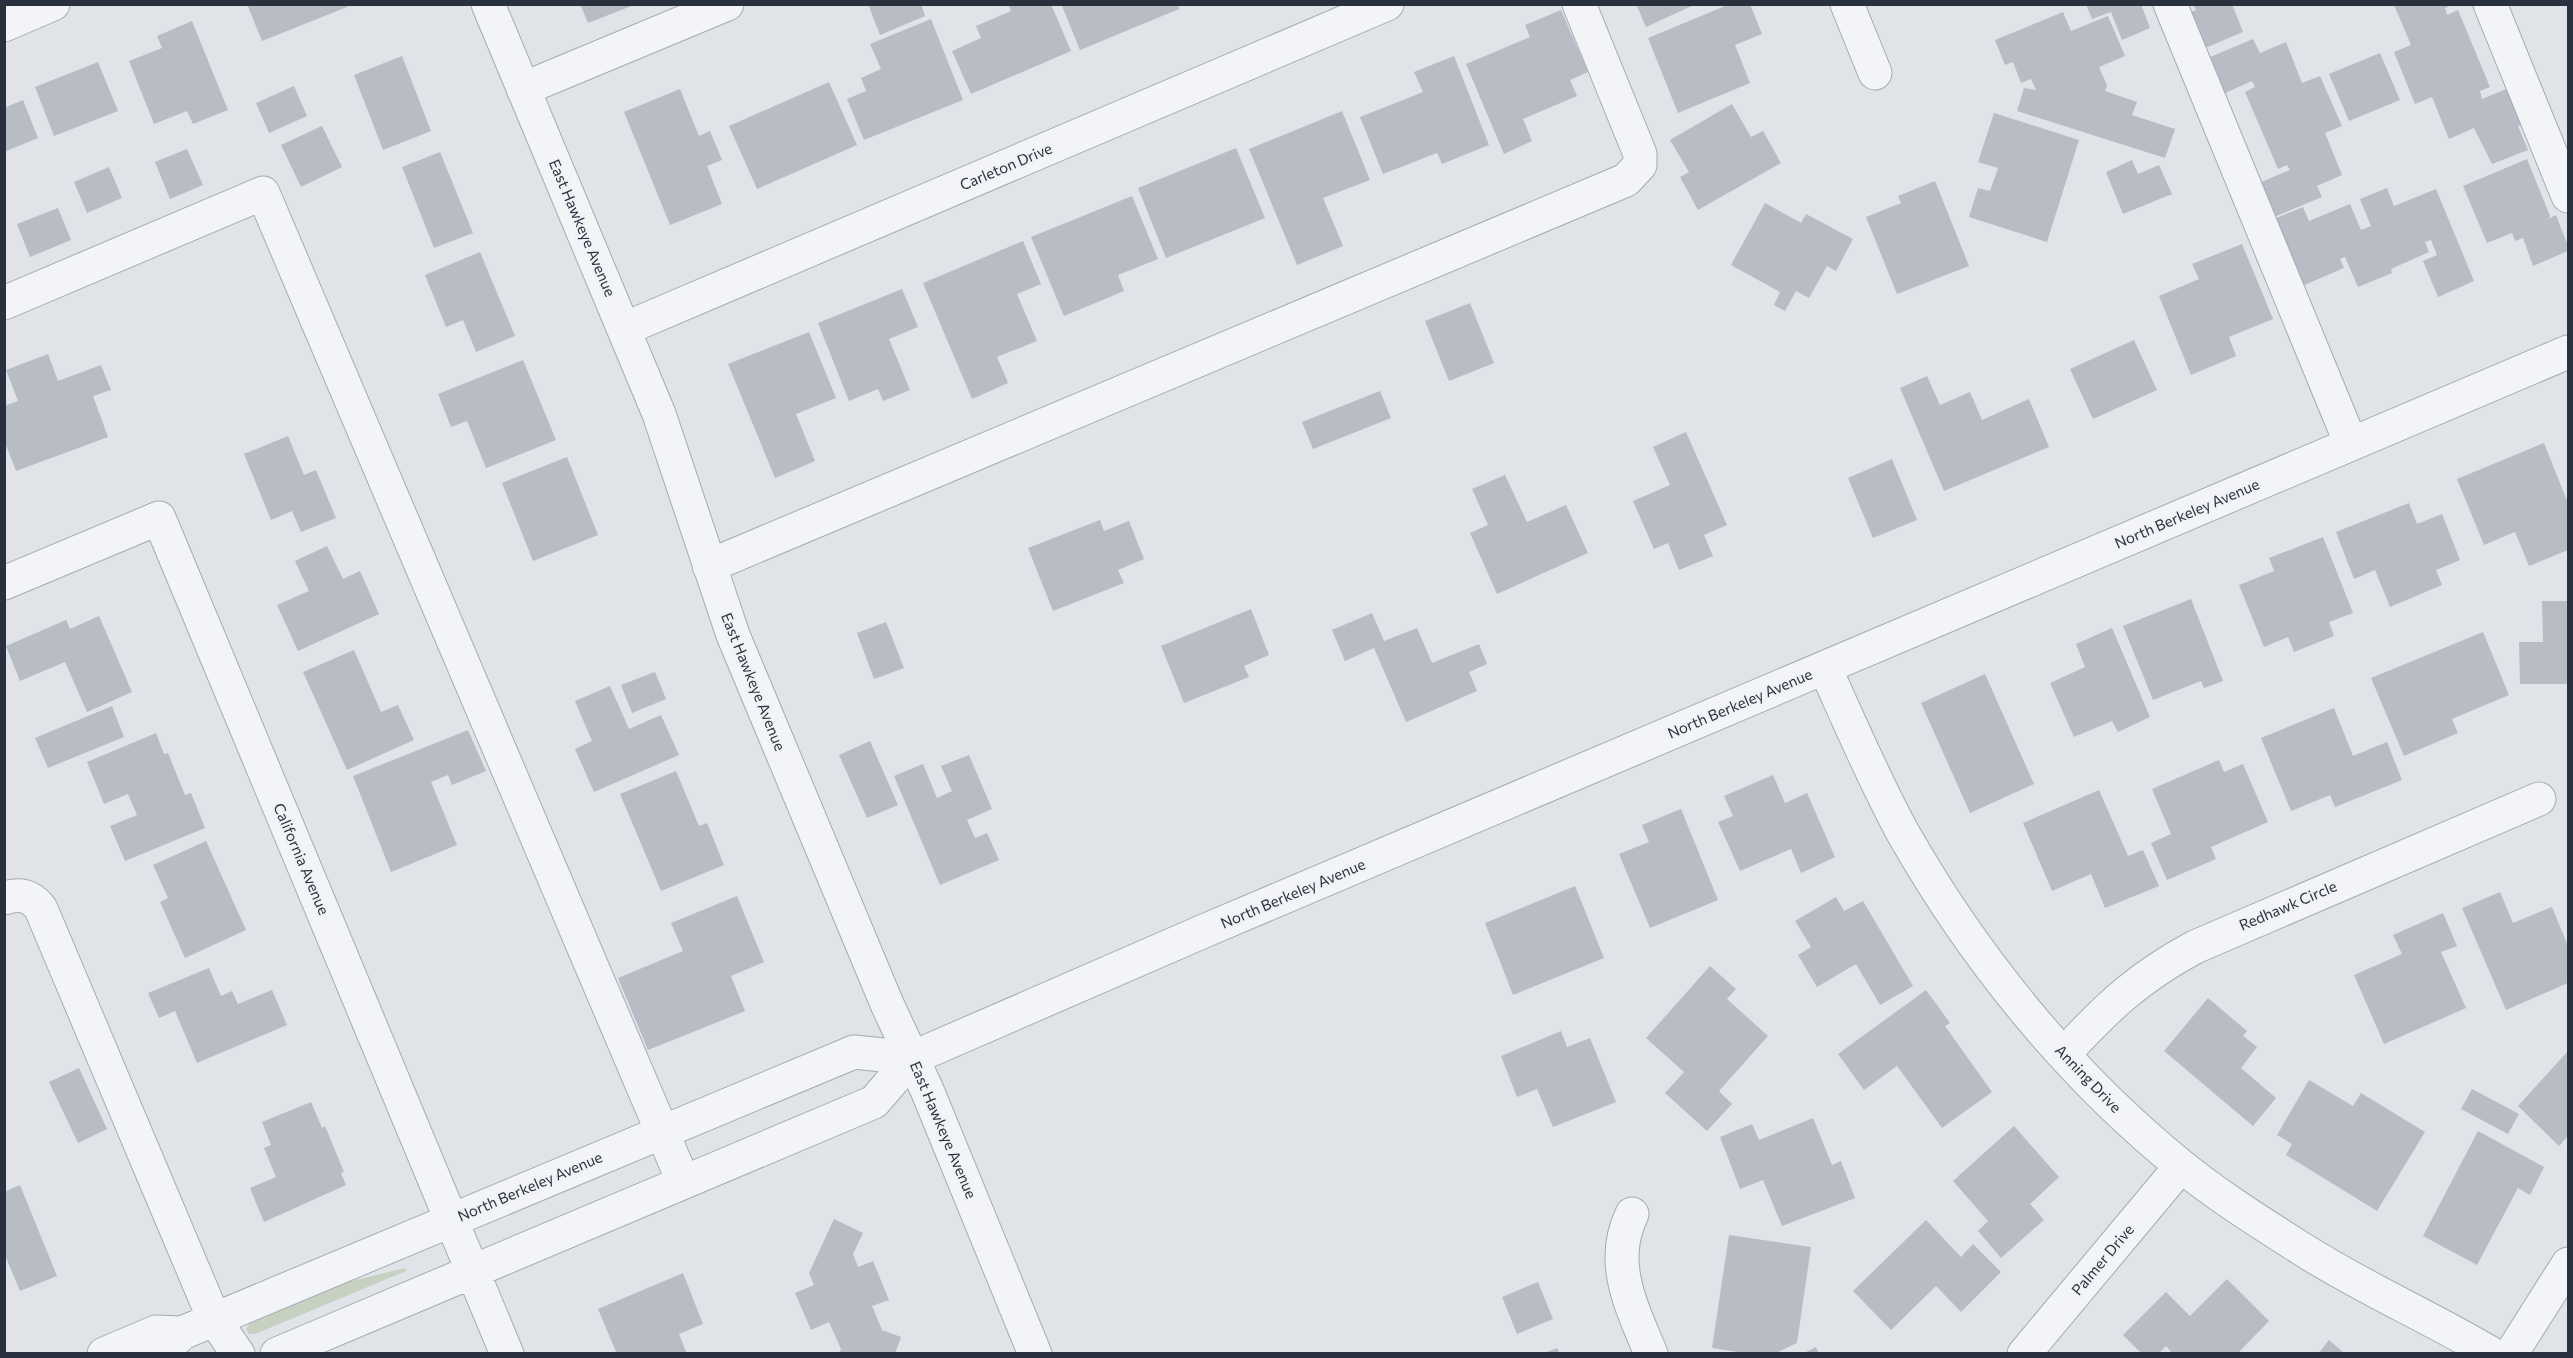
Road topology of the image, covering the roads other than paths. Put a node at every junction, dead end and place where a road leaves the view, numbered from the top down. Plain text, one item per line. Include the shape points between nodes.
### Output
1 (53, 4) edge
2 (488, 4) edge
3 (727, 4) edge
4 (1387, 4) edge
5 (1579, 4) edge
6 (1847, 4) edge
7 (2170, 4) edge
8 (2490, 4) edge
9 (4, 25) edge
10 (1875, 73) dead end
11 (523, 89) junction
12 (2568, 196) edge
13 (4, 303) edge
14 (624, 328) junction
15 (2568, 352) edge
16 (2351, 444) junction
17 (709, 566) junction
18 (4, 583) edge
19 (1825, 668) junction
20 (2539, 799) dead end
21 (4, 898) edge
22 (2064, 1054) junction
23 (912, 1058) junction
24 (663, 1132) junction
25 (2181, 1166) junction
26 (683, 1181) junction
27 (1632, 1214) dead end
28 (451, 1220) junction
29 (2568, 1264) edge
30 (472, 1270) junction
31 (214, 1319) junction
32 (182, 1333) junction
33 (104, 1353) edge
34 (156, 1353) edge
35 (238, 1353) edge
36 (277, 1353) edge
37 (507, 1353) edge
38 (1035, 1353) edge
39 (1652, 1353) edge
40 (2024, 1353) edge
41 (2493, 1353) edge
42 (2511, 1353) edge

1 - 9 street
2 - 11 street, East Hawkeye Avenue
3 - 11 street
4 - 14 street, Carleton Drive
5 - 17 street via 1640,154 1640,165 1626,180
6 - 10 street
7 - 16 street
8 - 12 street
11 - 14 street, East Hawkeye Avenue
13 - 24 street via 264,193
14 - 17 street, East Hawkeye Avenue via 659,414
15 - 16 street, North Berkeley Avenue
16 - 19 street, North Berkeley Avenue
17 - 23 street, East Hawkeye Avenue via 738,646
18 - 28 street, California Avenue via 159,518
19 - 22 street, Anning Drive via 1883,795 1925,870 2004,983
19 - 23 street, North Berkeley Avenue
20 - 22 street, Redhawk Circle via 2196,947 2122,993
21 - 31 street via 30,897 40,909
22 - 25 street, Anning Drive via 2139,1130
23 - 24 street, North Berkeley Avenue via 854,1052
23 - 26 street, North Berkeley Avenue via 874,1101
23 - 38 street, East Hawkeye Avenue
24 - 26 street
24 - 28 street, North Berkeley Avenue
25 - 40 street, Palmer Drive
25 - 41 street, Anning Drive via 2334,1269
26 - 30 street, North Berkeley Avenue
27 - 39 street via 1622,1239 1622,1275
28 - 30 street, California Avenue
28 - 31 street, North Berkeley Avenue
29 - 42 street
30 - 36 street, North Berkeley Avenue
30 - 37 street, California Avenue
31 - 32 street, North Berkeley Avenue
31 - 35 street
32 - 33 street via 156,1332
32 - 34 street, North Berkeley Avenue via 165,1350

